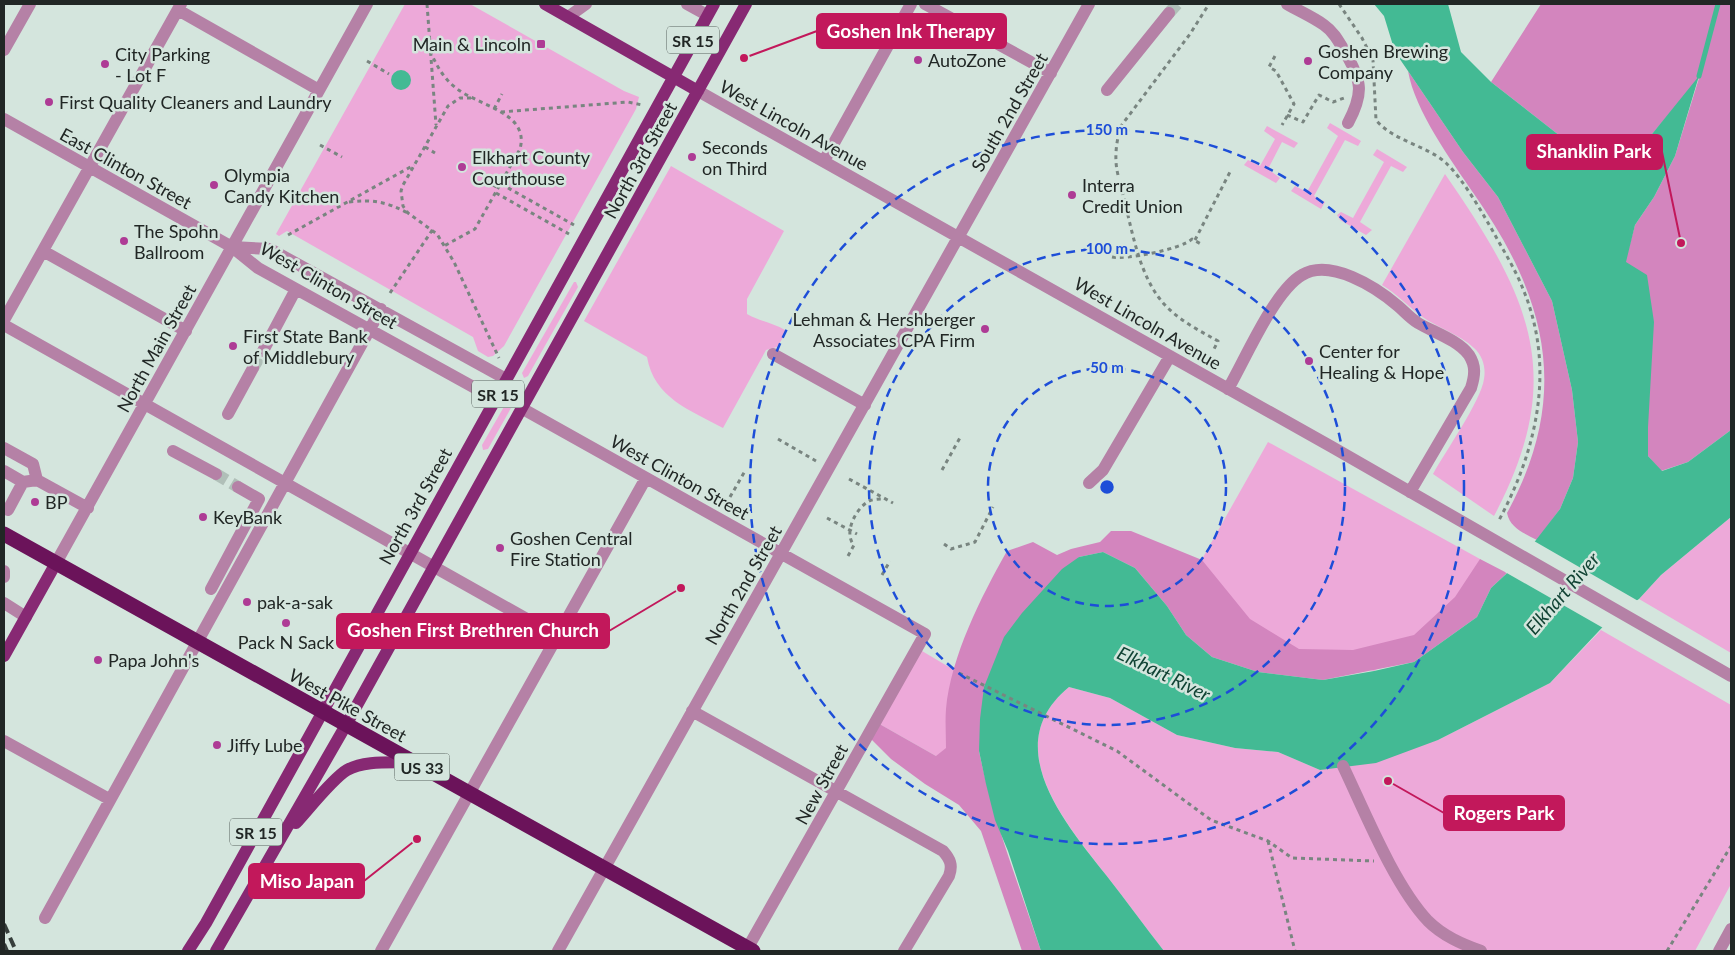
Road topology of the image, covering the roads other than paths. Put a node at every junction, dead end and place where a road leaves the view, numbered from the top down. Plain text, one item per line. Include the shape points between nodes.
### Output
1 (30, 4) edge
2 (368, 4) edge
3 (586, 4) edge
4 (687, 4) edge
5 (746, 4) edge
6 (911, 4) edge
7 (925, 4) edge
8 (1089, 4) edge
9 (1287, 4) edge
10 (549, 5) edge
11 (179, 7) edge
12 (711, 9) edge
13 (1169, 13) tunnel mouth
14 (568, 17) junction
15 (4, 50) edge
16 (1051, 73) junction
17 (673, 77) junction
18 (319, 90) junction
19 (1107, 90) dead end
20 (698, 91) junction
21 (4, 119) edge
22 (1348, 124) dead end
23 (824, 161) junction
24 (89, 168) junction
25 (959, 237) junction
26 (232, 247) junction
27 (42, 251) junction
28 (296, 289) junction
29 (381, 309) junction
30 (4, 320) edge
31 (4, 325) edge
32 (370, 329) junction
33 (186, 331) junction
34 (263, 351) tunnel mouth
35 (773, 354) dead end
36 (1170, 356) junction
37 (253, 368) tunnel mouth
38 (506, 379) junction
39 (1228, 389) junction
40 (495, 399) junction
41 (145, 404) junction
42 (865, 405) junction
43 (523, 409) junction
44 (228, 414) dead end
45 (4, 448) edge
46 (173, 451) dead end
47 (4, 472) edge
48 (216, 474) tunnel mouth
49 (646, 478) junction
50 (37, 480) junction
51 (23, 482) junction
52 (285, 482) junction
53 (1089, 483) dead end
54 (238, 487) tunnel mouth
55 (1410, 492) junction
56 (88, 508) junction
57 (5, 512) edge
58 (4, 534) edge
59 (409, 553) junction
60 (781, 554) junction
61 (56, 563) junction
62 (434, 567) junction
63 (4, 571) edge
64 (4, 577) edge
65 (211, 589) dead end
66 (4, 603) edge
67 (26, 617) junction
68 (925, 634) joint
69 (557, 636) junction
70 (196, 642) junction
71 (4, 655) edge
72 (1731, 676) edge
73 (322, 711) junction
74 (692, 711) junction
75 (346, 725) junction
76 (4, 740) edge
77 (412, 762) junction
78 (1343, 766) dead end
79 (837, 791) junction
80 (469, 793) junction
81 (109, 799) junction
82 (283, 836) junction
83 (603, 868) junction
84 (45, 918) dead end
85 (1731, 929) edge
86 (749, 950) edge
87 (188, 951) edge
88 (216, 951) edge
89 (382, 951) edge
90 (558, 951) edge
91 (904, 951) edge
92 (1481, 951) edge
93 (1719, 951) edge

1 - 15 street
2 - 18 street, North Main Street
3 - 14 street
4 - 12 street
5 - 20 main road, SR 15
6 - 23 street
7 - 16 street
8 - 16 street, South 2nd Street
9 - 22 street via 1324,25 1336,36 1358,73 1357,106
10 - 14 main road, West Lincoln Avenue
11 - 18 street
11 - 24 street
12 - 17 main road, SR 15
13 - 19 street
14 - 17 main road, West Lincoln Avenue
16 - 25 street, South 2nd Street
17 - 20 main road, West Lincoln Avenue
17 - 38 main road, North 3rd Street / SR 15
18 - 26 street, North Main Street
20 - 23 street, West Lincoln Avenue
20 - 43 main road, North 3rd Street / SR 15
21 - 24 street, East Clinton Street
23 - 25 street, West Lincoln Avenue
24 - 26 street, East Clinton Street
24 - 27 street
25 - 36 street, West Lincoln Avenue
25 - 42 street, North 2nd Street
26 - 28 street, West Clinton Street via 258,268
26 - 29 street, West Clinton Street via 270,249
26 - 33 street, North Main Street
27 - 30 street
27 - 33 street
28 - 32 street, West Clinton Street
28 - 34 street
29 - 32 street
29 - 38 street, West Clinton Street
31 - 41 street
32 - 40 street, West Clinton Street
32 - 52 street
33 - 41 street, North Main Street
35 - 42 street
36 - 39 street, West Lincoln Avenue
36 - 53 street via 1103,470
37 - 44 street
38 - 40 main road, North 3rd Street / SR 15
39 - 55 street, West Lincoln Avenue
39 - 55 street via 1279,298 1293,282 1310,271 1326,269 1344,273 1379,293 1415,322 1468,353 1474,364 1471,388
40 - 59 main road, North 3rd Street / SR 15
41 - 52 street
41 - 56 street, North Main Street
42 - 60 street, North 2nd Street
43 - 49 street, West Clinton Street
43 - 62 main road, North 3rd Street / SR 15
45 - 50 street via 32,464
46 - 48 street
47 - 51 street
49 - 60 street, West Clinton Street
49 - 69 street
50 - 51 street
50 - 56 street
51 - 57 street
52 - 59 street
52 - 70 street
54 - 65 street via 260,500
55 - 72 street, West Lincoln Avenue
56 - 61 street, North Main Street
58 - 61 highway, US 33
59 - 62 street
59 - 73 main road, North 3rd Street / SR 15
60 - 68 street, West Clinton Street
60 - 74 street, North 2nd Street
61 - 67 main road, North Main Street
61 - 70 highway, West Pike Street / US 33
62 - 69 street
62 - 75 main road, North 3rd Street / SR 15
63 - 64 street
66 - 67 street
67 - 71 main road, North Main Street
68 - 79 street, New Street
69 - 80 street
70 - 73 highway, West Pike Street / US 33
70 - 81 street
73 - 75 highway, West Pike Street / US 33
73 - 87 main road, North 3rd Street / SR 15
74 - 79 street
74 - 83 street, North 2nd Street
75 - 77 highway, West Pike Street / US 33
75 - 82 main road, North 3rd Street / SR 15
76 - 81 street
77 - 80 highway, West Pike Street / US 33
77 - 82 main road via 360,765 347,770
78 - 92 street via 1416,907 1429,922 1454,940
79 - 86 street, New Street
79 - 91 street via 950,858 952,868 949,876
80 - 83 highway, West Pike Street / US 33
80 - 89 street
81 - 84 street
82 - 88 main road, North 3rd Street / SR 15
83 - 86 highway, West Pike Street / US 33
83 - 90 street, North 2nd Street
85 - 93 street

